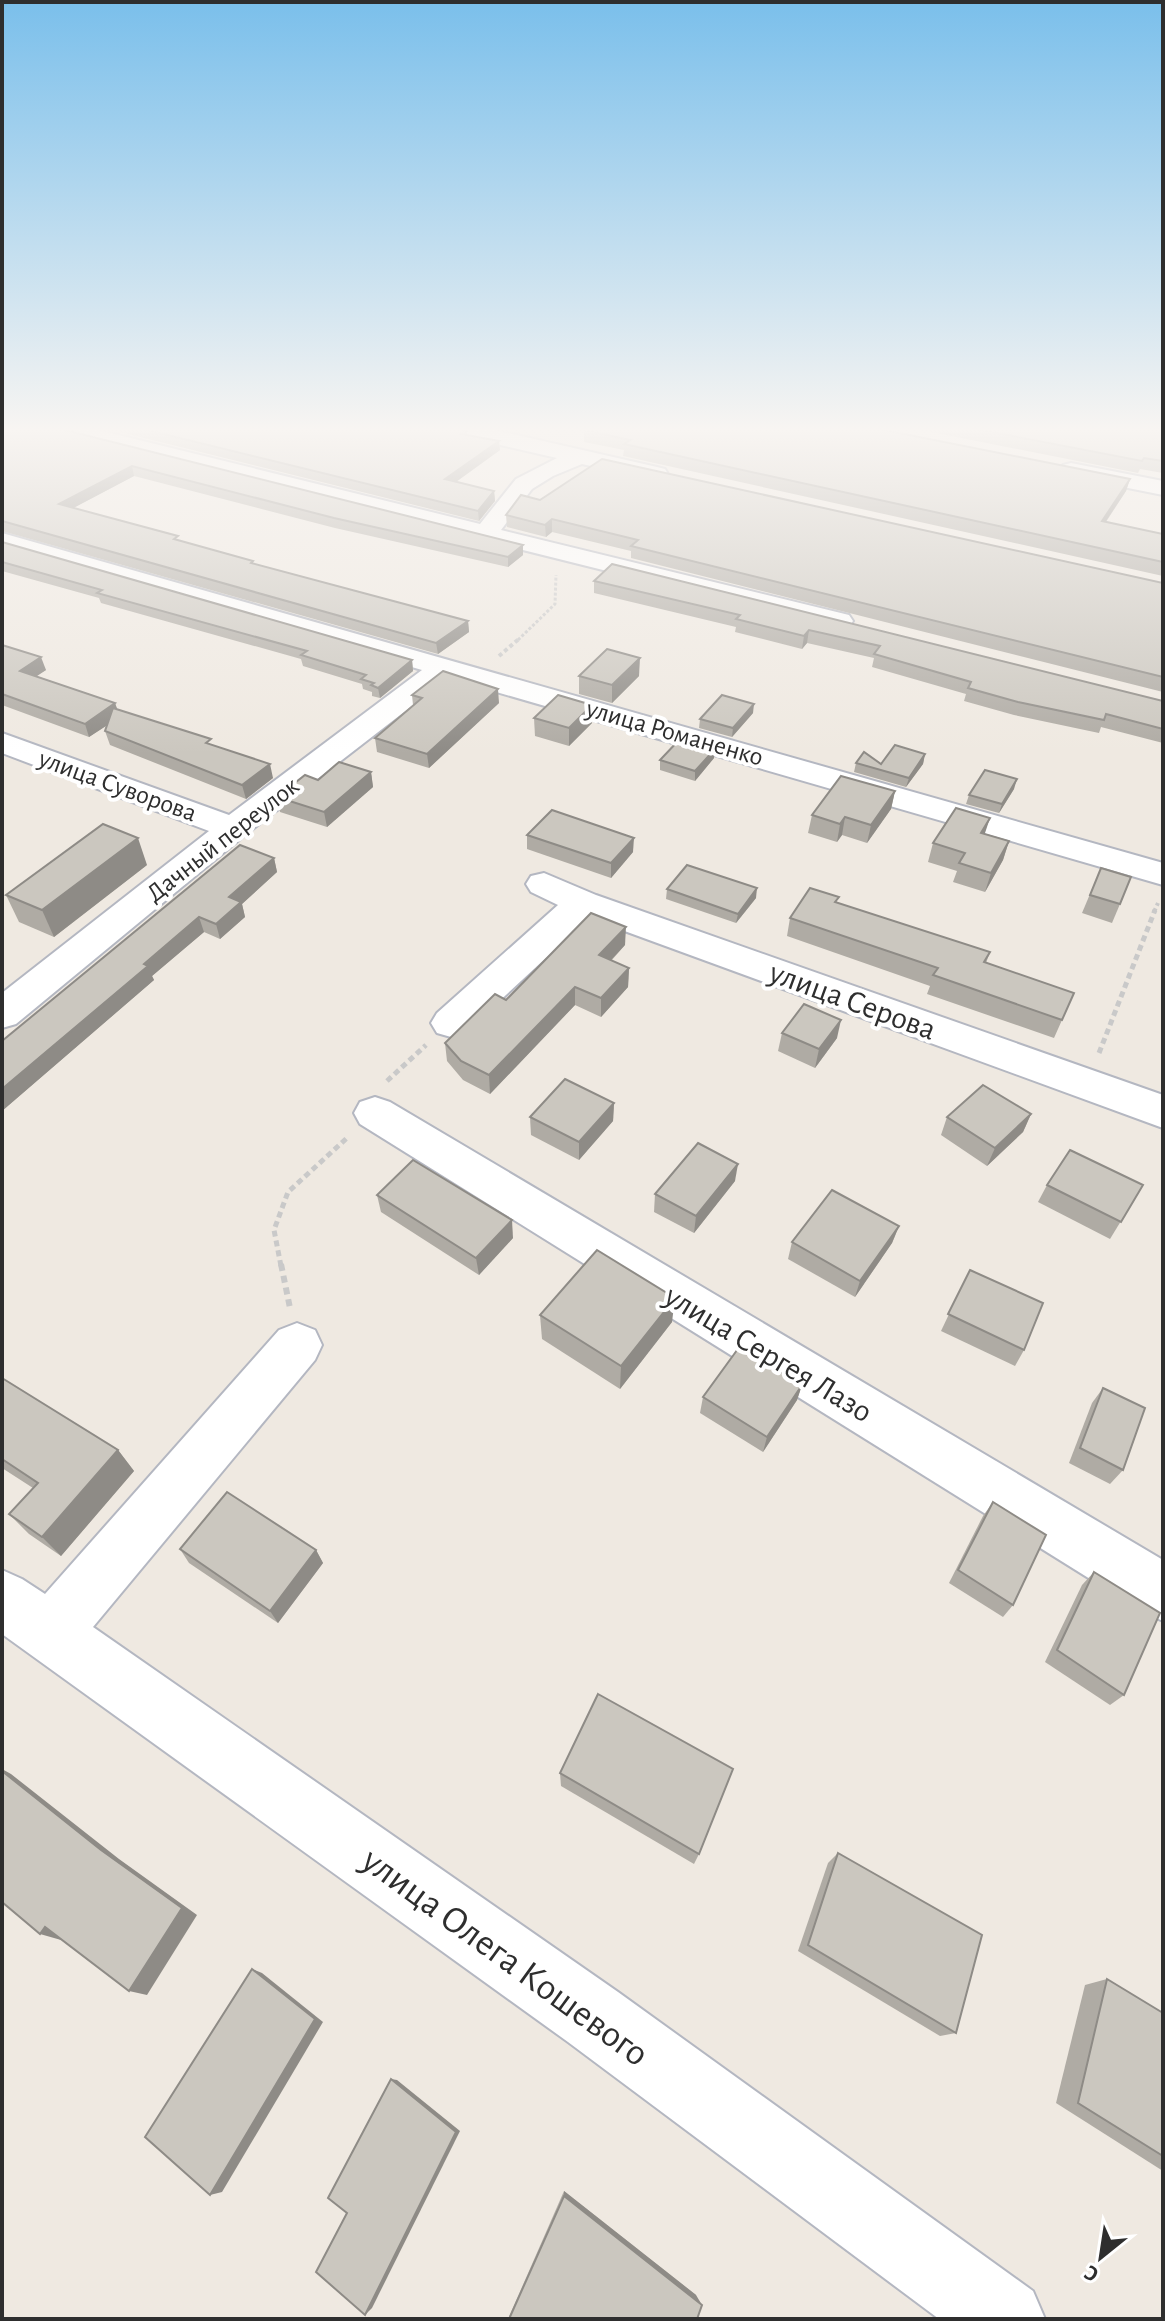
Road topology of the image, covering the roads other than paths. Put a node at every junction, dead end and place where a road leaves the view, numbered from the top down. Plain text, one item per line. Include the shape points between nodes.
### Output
1 (508, 537) edge
2 (2, 540) edge
3 (860, 627) edge
4 (445, 666) junction
5 (2, 742) edge
6 (233, 828) junction
7 (1163, 874) edge
8 (544, 884) dead end
9 (583, 903) junction
10 (2, 1014) edge
11 (451, 1023) road end
12 (1163, 1112) edge
13 (375, 1113) road end
14 (297, 1345) road end
15 (1163, 1592) edge
16 (26, 1616) edge
17 (1005, 2319) edge

1 - 3 street
2 - 4 street, улица Романенко
4 - 6 street, Дачный переулок
4 - 7 street, улица Романенко
5 - 6 street, улица Суворова
6 - 10 street, Дачный переулок
8 - 9 street, улица Серова
9 - 11 street
9 - 12 street, улица Серова
13 - 15 street, улица Сергея Лазо
14 - 16 street
16 - 17 street, улица Олега Кошевого via 593,2017

